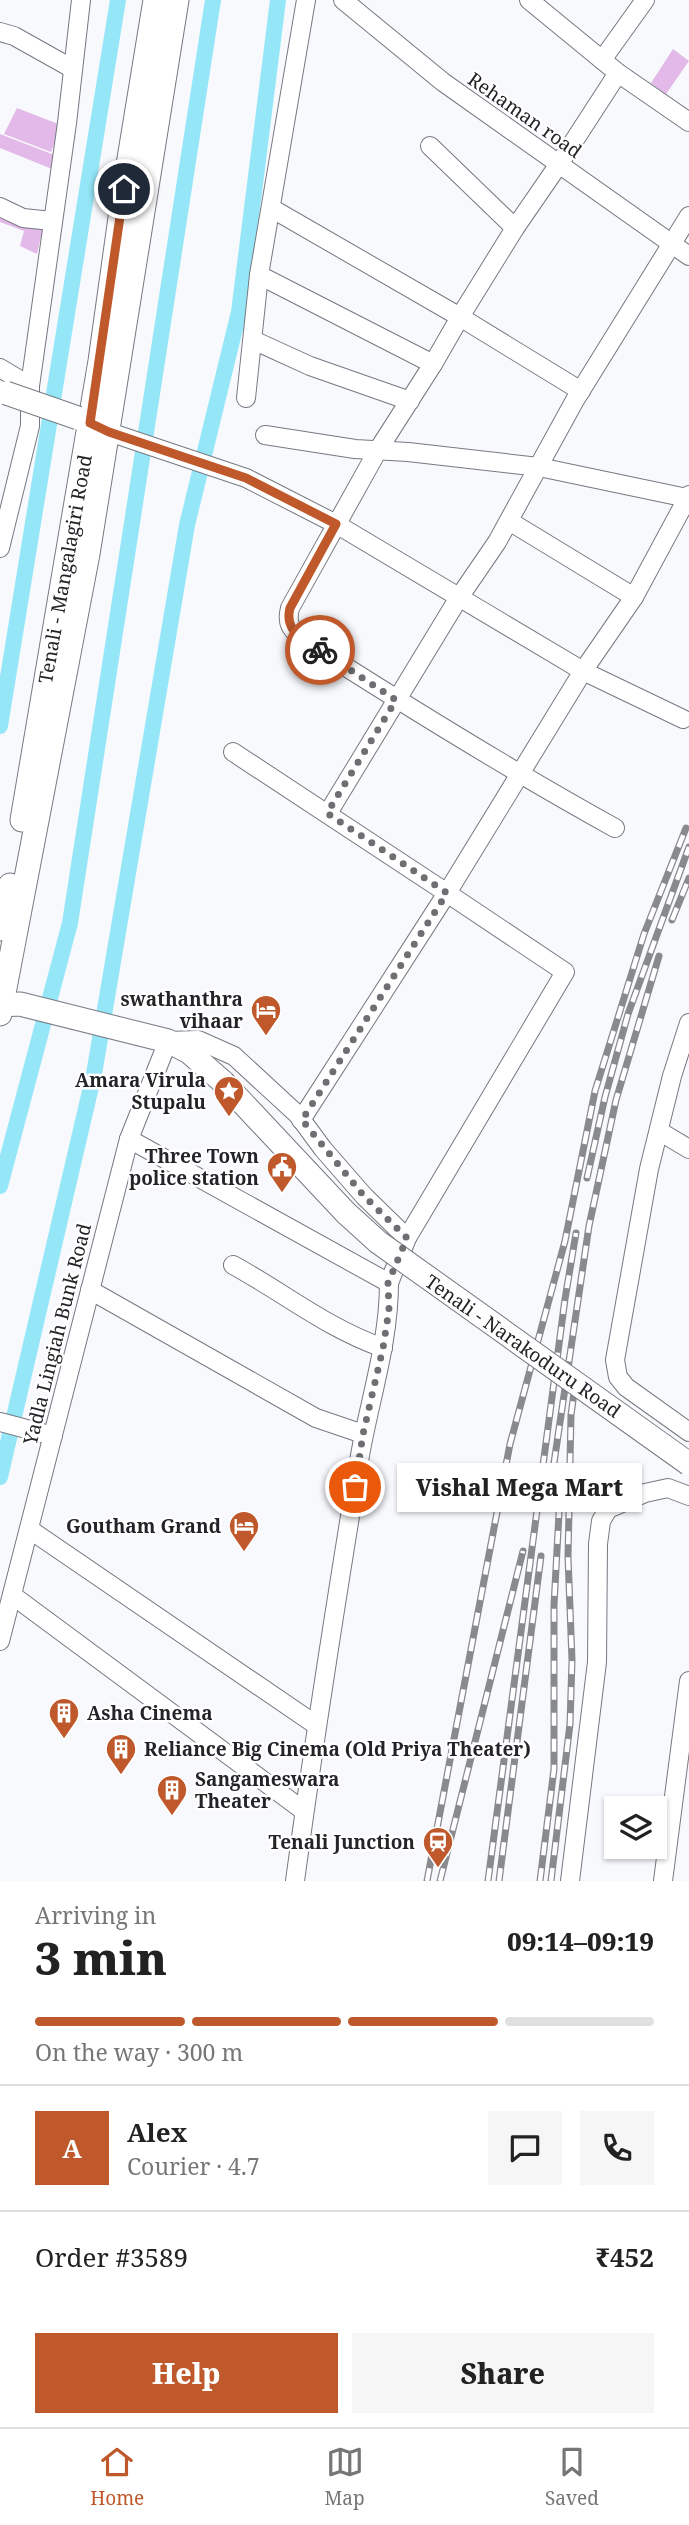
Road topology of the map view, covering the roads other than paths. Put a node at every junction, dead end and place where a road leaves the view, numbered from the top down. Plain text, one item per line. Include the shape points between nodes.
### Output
1 (81, 0) edge
2 (155, 0) edge
3 (177, 0) edge
4 (306, 0) edge
5 (343, 0) edge
6 (529, 0) edge
7 (645, 0) edge
8 (0, 32) edge
9 (602, 60) junction
10 (73, 69) junction
11 (618, 73) junction
12 (689, 122) edge
13 (430, 146) dead end
14 (559, 164) junction
15 (0, 207) edge
16 (271, 208) junction
17 (689, 216) edge
18 (52, 221) junction
19 (515, 228) junction
20 (671, 244) junction
21 (689, 256) edge
22 (259, 275) junction
23 (460, 317) junction
24 (253, 340) junction
25 (433, 364) junction
26 (0, 368) edge
27 (30, 386) junction
28 (581, 391) junction
29 (2, 395) edge
30 (246, 398) dead end
31 (410, 401) junction
32 (30, 414) junction
33 (101, 427) junction
34 (265, 435) dead end
35 (379, 450) junction
36 (539, 467) junction
37 (688, 496) edge
38 (509, 521) junction
39 (336, 524) junction
40 (0, 548) edge
41 (634, 597) junction
42 (458, 599) junction
43 (583, 671) junction
44 (396, 700) junction
45 (683, 719) dead end
46 (233, 752) dead end
47 (519, 775) junction
48 (327, 813) junction
49 (615, 828) dead end
50 (22, 861) junction
51 (447, 893) junction
52 (0, 929) edge
53 (5, 1001) edge
54 (689, 1023) edge
55 (159, 1039) junction
56 (302, 1120) junction
57 (659, 1131) junction
58 (129, 1139) junction
59 (689, 1149) edge
60 (407, 1238) junction
61 (233, 1265) dead end
62 (388, 1283) junction
63 (90, 1290) junction
64 (383, 1348) junction
65 (0, 1422) edge
66 (689, 1432) edge
67 (363, 1434) junction
68 (53, 1436) junction
69 (689, 1464) edge
70 (689, 1496) edge
71 (29, 1529) junction
72 (12, 1595) junction
73 (0, 1641) edge
74 (689, 1681) edge
75 (316, 1725) junction
76 (304, 1811) junction
77 (295, 1881) edge
78 (570, 1881) edge
79 (663, 1881) edge

1 - 10 street
2 - 33 main road
3 - 33 main road
4 - 16 street
5 - 14 street, Rehaman road via 443,82
6 - 9 street
7 - 9 street
8 - 10 street
9 - 11 street
10 - 18 street
11 - 12 street
11 - 14 street
13 - 19 street
14 - 19 street
14 - 20 street, Rehaman road
15 - 18 street via 23,218
16 - 22 street
16 - 23 street
17 - 20 street
18 - 27 street
19 - 23 street
20 - 21 street, Rehaman road
20 - 28 street
22 - 24 street
22 - 25 street
23 - 25 street
23 - 28 street
24 - 30 street
24 - 31 street via 310,366
25 - 31 street
26 - 27 street
27 - 32 street
28 - 36 street
29 - 32 street
29 - 33 main road, bridge
31 - 35 street
32 - 40 street
33 - 39 street via 246,478
33 - 50 main road via 88,554
34 - 35 street
35 - 36 street
35 - 39 street
36 - 37 street
36 - 38 street
37 - 41 street
38 - 41 street
38 - 42 street
39 - 42 street
39 - 44 street via 290,608 290,628
41 - 43 street
42 - 43 street
42 - 44 street
43 - 45 street
43 - 47 street
44 - 47 street
44 - 48 street
46 - 48 street
47 - 49 street
47 - 51 street
48 - 51 street
50 - 52 main road
50 - 53 main road
51 - 56 street
51 - 60 street via 565,972
53 - 55 main road, Tenali - Narakoduru Road
54 - 57 street
55 - 56 street via 198,1040 234,1056
55 - 58 street, Yadla Lingiah Bunk Road
55 - 69 main road, Tenali - Narakoduru Road, bridge via 195,1057 223,1082 378,1242
56 - 60 street via 364,1196
57 - 59 street
57 - 66 street via 615,1360 618,1377 626,1387
58 - 62 street
58 - 63 street, Yadla Lingiah Bunk Road
60 - 62 street
61 - 64 street via 337,1329
62 - 64 street
63 - 67 street via 316,1418
63 - 68 street, Yadla Lingiah Bunk Road
64 - 67 street
65 - 68 street
67 - 75 street
68 - 71 street, Yadla Lingiah Bunk Road
70 - 78 street via 668,1488 645,1493 608,1509 601,1521 597,1662
71 - 72 street, Yadla Lingiah Bunk Road
71 - 75 street
72 - 73 street, Yadla Lingiah Bunk Road
72 - 76 street
74 - 79 street
75 - 76 street
76 - 77 street

